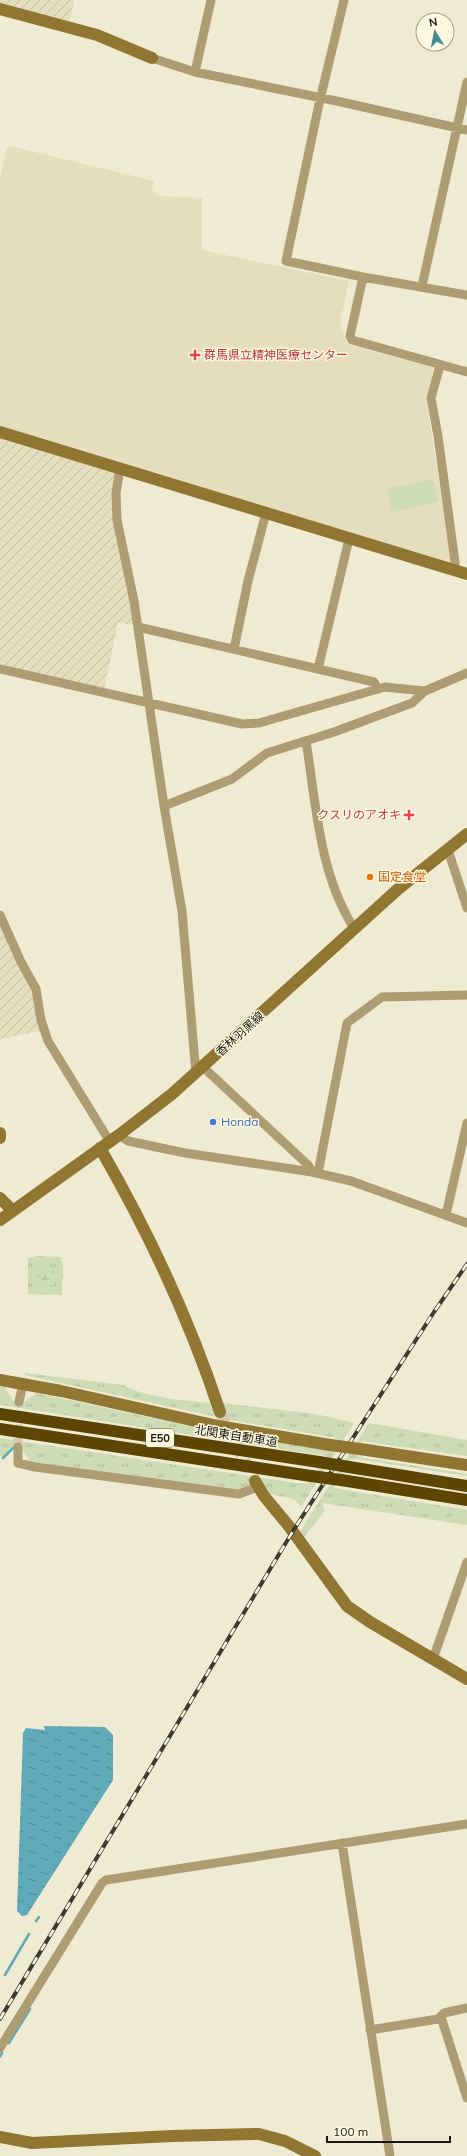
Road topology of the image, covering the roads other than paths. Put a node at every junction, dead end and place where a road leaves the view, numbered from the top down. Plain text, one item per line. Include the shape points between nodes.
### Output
1 (211, 0) edge
2 (344, 0) edge
3 (0, 9) edge
4 (152, 58) joint
5 (194, 72) junction
6 (467, 82) edge
7 (321, 98) junction
8 (456, 128) junction
9 (467, 130) edge
10 (363, 277) junction
11 (422, 286) junction
12 (467, 295) edge
13 (442, 365) junction
14 (467, 372) edge
15 (0, 432) edge
16 (120, 468) junction
17 (266, 513) junction
18 (349, 539) junction
19 (454, 571) junction
20 (467, 574) edge
21 (138, 627) junction
22 (234, 649) junction
23 (0, 669) edge
24 (318, 669) junction
25 (467, 673) edge
26 (378, 689) junction
27 (425, 691) junction
28 (150, 703) junction
29 (306, 741) junction
30 (164, 806) junction
31 (467, 834) edge
32 (448, 850) junction
33 (467, 908) edge
34 (0, 915) edge
35 (354, 928) junction
36 (467, 995) edge
37 (200, 1070) junction
38 (467, 1123) edge
39 (0, 1133) edge
40 (0, 1138) edge
41 (110, 1142) junction
42 (315, 1172) junction
43 (0, 1198) edge
44 (13, 1211) junction
45 (446, 1215) junction
46 (0, 1220) edge
47 (467, 1223) edge
48 (0, 1380) edge
49 (23, 1383) junction
50 (19, 1402) tunnel mouth
51 (220, 1412) tunnel mouth
52 (0, 1414) edge
53 (0, 1429) edge
54 (18, 1447) tunnel mouth
55 (467, 1465) edge
56 (256, 1484) joint
57 (467, 1486) edge
58 (467, 1500) edge
59 (467, 1562) edge
60 (433, 1658) junction
61 (467, 1679) edge
62 (467, 1824) edge
63 (342, 1844) junction
64 (467, 2008) edge
65 (440, 2017) junction
66 (370, 2030) junction
67 (0, 2048) edge
68 (467, 2098) edge
69 (0, 2137) edge
70 (315, 2156) edge
71 (390, 2156) edge

1 - 5 street
2 - 7 street
3 - 4 street via 97,35
4 - 5 street
5 - 7 street
6 - 8 street
7 - 8 street
7 - 10 street via 286,261
8 - 9 street
8 - 11 street
10 - 11 street
10 - 13 street via 350,336 352,340
11 - 12 street
13 - 14 street
13 - 19 street via 438,369 431,398 455,562
15 - 16 street
16 - 17 street
16 - 21 street via 116,493 116,520
17 - 18 street
17 - 22 street
18 - 19 street
18 - 24 street
19 - 20 street
21 - 22 street
21 - 28 street
22 - 24 street
23 - 28 street
24 - 26 street via 374,682
25 - 27 street
26 - 27 street via 385,687
26 - 28 street via 248,724 229,722
27 - 29 street via 412,703
28 - 30 street
29 - 30 street via 267,753 232,779
29 - 35 street via 320,833 335,892 342,910
30 - 37 street via 182,912
31 - 32 street, 香林羽黒線
32 - 33 street
32 - 35 street, 香林羽黒線
34 - 41 street via 36,989 41,1020 48,1041
35 - 37 street, 香林羽黒線
36 - 42 street via 382,997 347,1023
37 - 41 street, 香林羽黒線
37 - 42 street
38 - 45 street
39 - 40 street
41 - 42 street via 128,1141 185,1153
41 - 44 street, 香林羽黒線
41 - 51 street via 203,1364
42 - 45 street via 367,1185
43 - 44 street
44 - 46 street, 香林羽黒線
45 - 47 street
48 - 49 street
49 - 50 street
49 - 55 street, bridge via 218,1426
52 - 57 highway, 北関東自動車道 / E50, bridge
53 - 58 highway, E50, bridge
54 - 56 street via 18,1463 35,1467 238,1494
56 - 60 street via 347,1606
59 - 60 street
60 - 61 street
62 - 63 street
63 - 66 street
63 - 67 street via 106,1880
64 - 65 street via 444,2013
65 - 66 street
65 - 68 street
66 - 71 street
69 - 70 street via 32,2143 259,2134 285,2141

